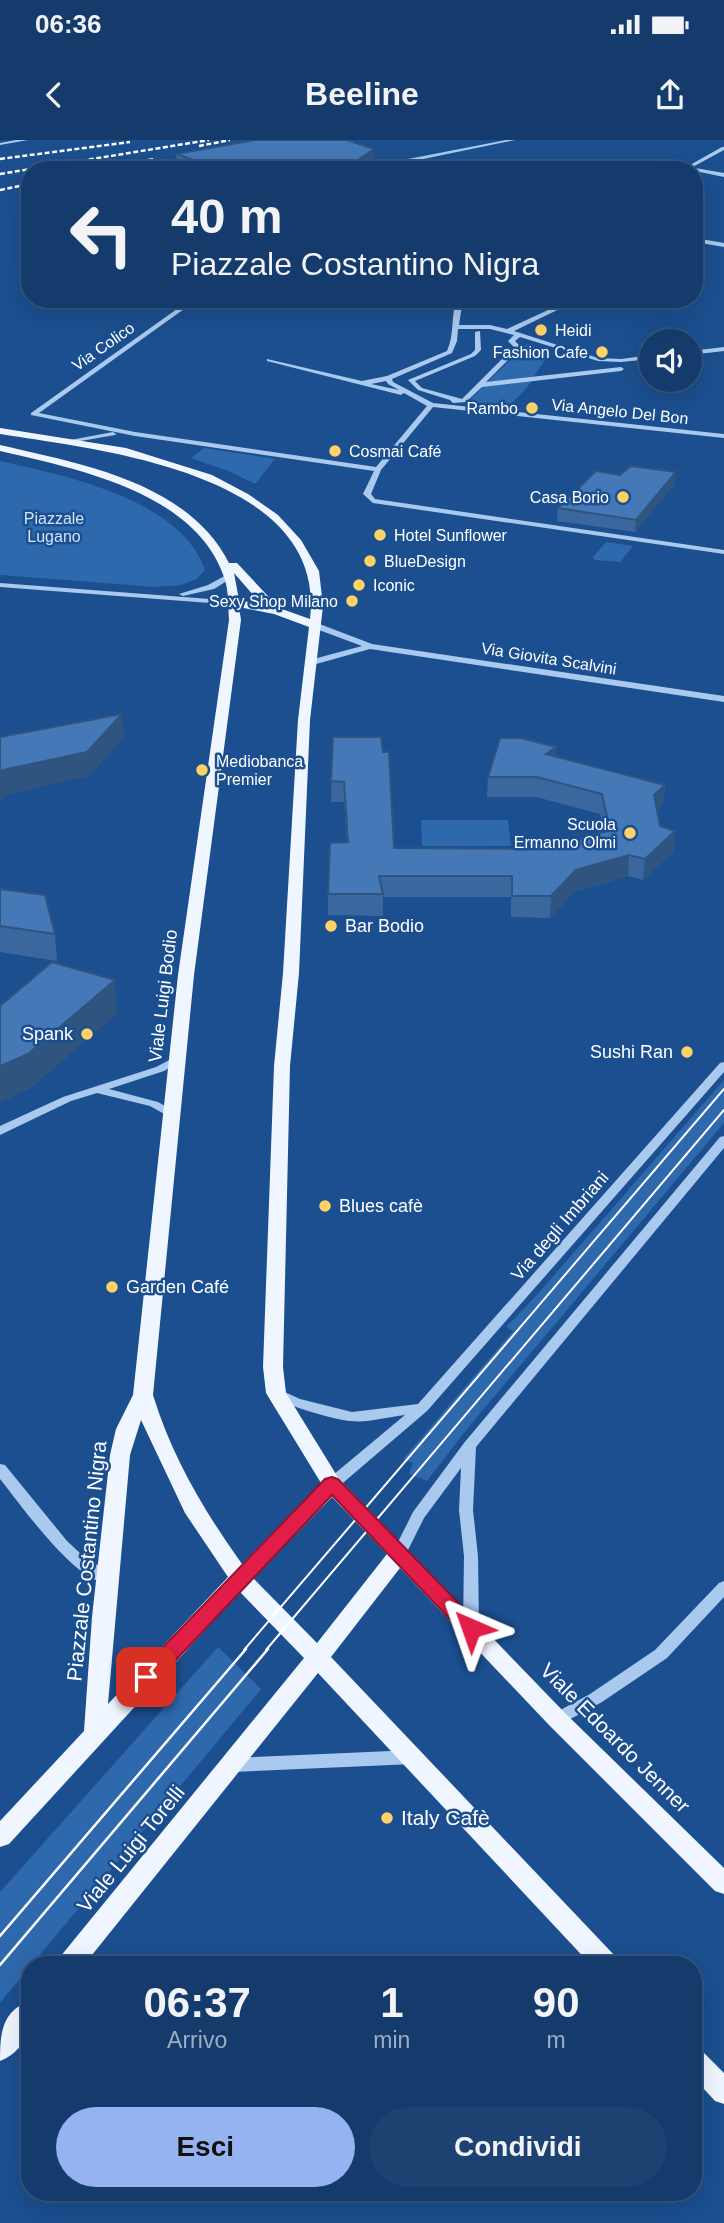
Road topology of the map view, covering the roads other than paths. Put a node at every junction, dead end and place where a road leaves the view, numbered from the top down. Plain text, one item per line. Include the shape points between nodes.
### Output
1 (26, 140) edge
2 (513, 140) edge
3 (0, 144) edge
4 (724, 148) edge
5 (413, 161) edge
6 (703, 161) edge
7 (703, 172) edge
8 (724, 175) edge
9 (703, 241) edge
10 (724, 245) edge
11 (182, 308) edge
12 (458, 308) edge
13 (561, 308) edge
14 (454, 327) junction
15 (478, 332) junction
16 (514, 334) junction
17 (724, 349) edge
18 (702, 352) edge
19 (270, 360) dead end
20 (639, 360) edge
21 (623, 365) junction
22 (390, 378) junction
23 (359, 384) junction
24 (480, 385) junction
25 (408, 394) junction
26 (430, 405) junction
27 (79, 424) junction
28 (0, 431) edge
29 (135, 433) junction
30 (100, 436) junction
31 (724, 436) edge
32 (69, 441) junction
33 (0, 448) edge
34 (378, 469) junction
35 (724, 552) edge
36 (222, 556) junction
37 (231, 576) junction
38 (0, 585) edge
39 (163, 598) junction
40 (236, 603) junction
41 (276, 611) junction
42 (314, 625) junction
43 (370, 646) junction
44 (309, 663) junction
45 (724, 699) edge
46 (177, 1059) junction
47 (724, 1065) edge
48 (99, 1090) junction
49 (170, 1113) junction
50 (0, 1131) edge
51 (724, 1139) edge
52 (275, 1393) junction
53 (143, 1395) junction
54 (422, 1408) junction
55 (469, 1446) junction
56 (0, 1469) edge
57 (332, 1484) junction
58 (399, 1554) junction
59 (106, 1578) junction
60 (240, 1578) junction
61 (724, 1587) edge
62 (471, 1628) junction
63 (318, 1657) junction
64 (557, 1719) junction
65 (95, 1732) junction
66 (414, 1757) junction
67 (233, 1765) junction
68 (0, 1838) edge
69 (724, 1884) edge
70 (76, 1956) edge
71 (599, 1956) edge
72 (21, 2023) edge
73 (0, 2049) edge
74 (702, 2069) edge
75 (724, 2092) edge

1 - 3 street
2 - 5 street
4 - 6 street
7 - 8 street
9 - 10 street
11 - 27 street, Via Colico via 33,414
12 - 14 street
13 - 16 street
14 - 15 street
14 - 16 street via 489,327
14 - 22 street via 455,345 450,352
15 - 16 street
15 - 24 street via 478,350 472,355 411,380 419,389 464,401
16 - 21 street
16 - 24 street via 511,341 518,348
17 - 18 street
19 - 23 street
20 - 21 street
21 - 24 street
22 - 23 street
22 - 25 street via 390,383
23 - 25 street
25 - 26 street
26 - 31 street, Via Angelo Del Bon
26 - 34 street
27 - 29 street
27 - 30 street
28 - 32 main road
29 - 30 street
29 - 34 street
30 - 32 street
32 - 42 main road via 180,467 257,504 290,533 308,559 317,594
33 - 36 main road via 137,486 194,525
34 - 35 street via 367,494 377,501
36 - 37 main road
36 - 41 main road
37 - 39 street via 211,587
37 - 40 main road
38 - 39 street
39 - 40 street
40 - 41 main road
40 - 46 main road, Viale Luigi Bodio
41 - 42 main road
42 - 43 street, Via Giovita Scalvini
42 - 44 main road
43 - 44 street, Via Giovita Scalvini
43 - 45 street, Via Giovita Scalvini
44 - 52 main road via 282,1066
46 - 48 street
46 - 49 main road, Viale Luigi Bodio
47 - 54 street, Via degli Imbriani
48 - 49 street via 154,1104
48 - 50 street via 67,1099
49 - 53 main road, Viale Luigi Bodio
51 - 55 street
52 - 54 street via 352,1417
52 - 57 main road
53 - 59 main road, Piazzale Costantino Nigra via 121,1446
53 - 60 main road via 154,1431 195,1513
54 - 57 street
55 - 58 street via 418,1516
55 - 62 street via 466,1510
56 - 59 street via 75,1558
57 - 58 main road
57 - 60 main road
58 - 62 main road
58 - 63 main road
59 - 65 main road, Piazzale Costantino Nigra
60 - 63 main road
60 - 65 main road
61 - 64 street via 661,1654
62 - 64 main road, Viale Edoardo Jenner
63 - 66 main road
63 - 67 main road
64 - 69 main road, Viale Edoardo Jenner
65 - 68 main road
66 - 67 street
66 - 71 main road
67 - 70 main road, Viale Luigi Torelli
72 - 73 main road
74 - 75 main road

